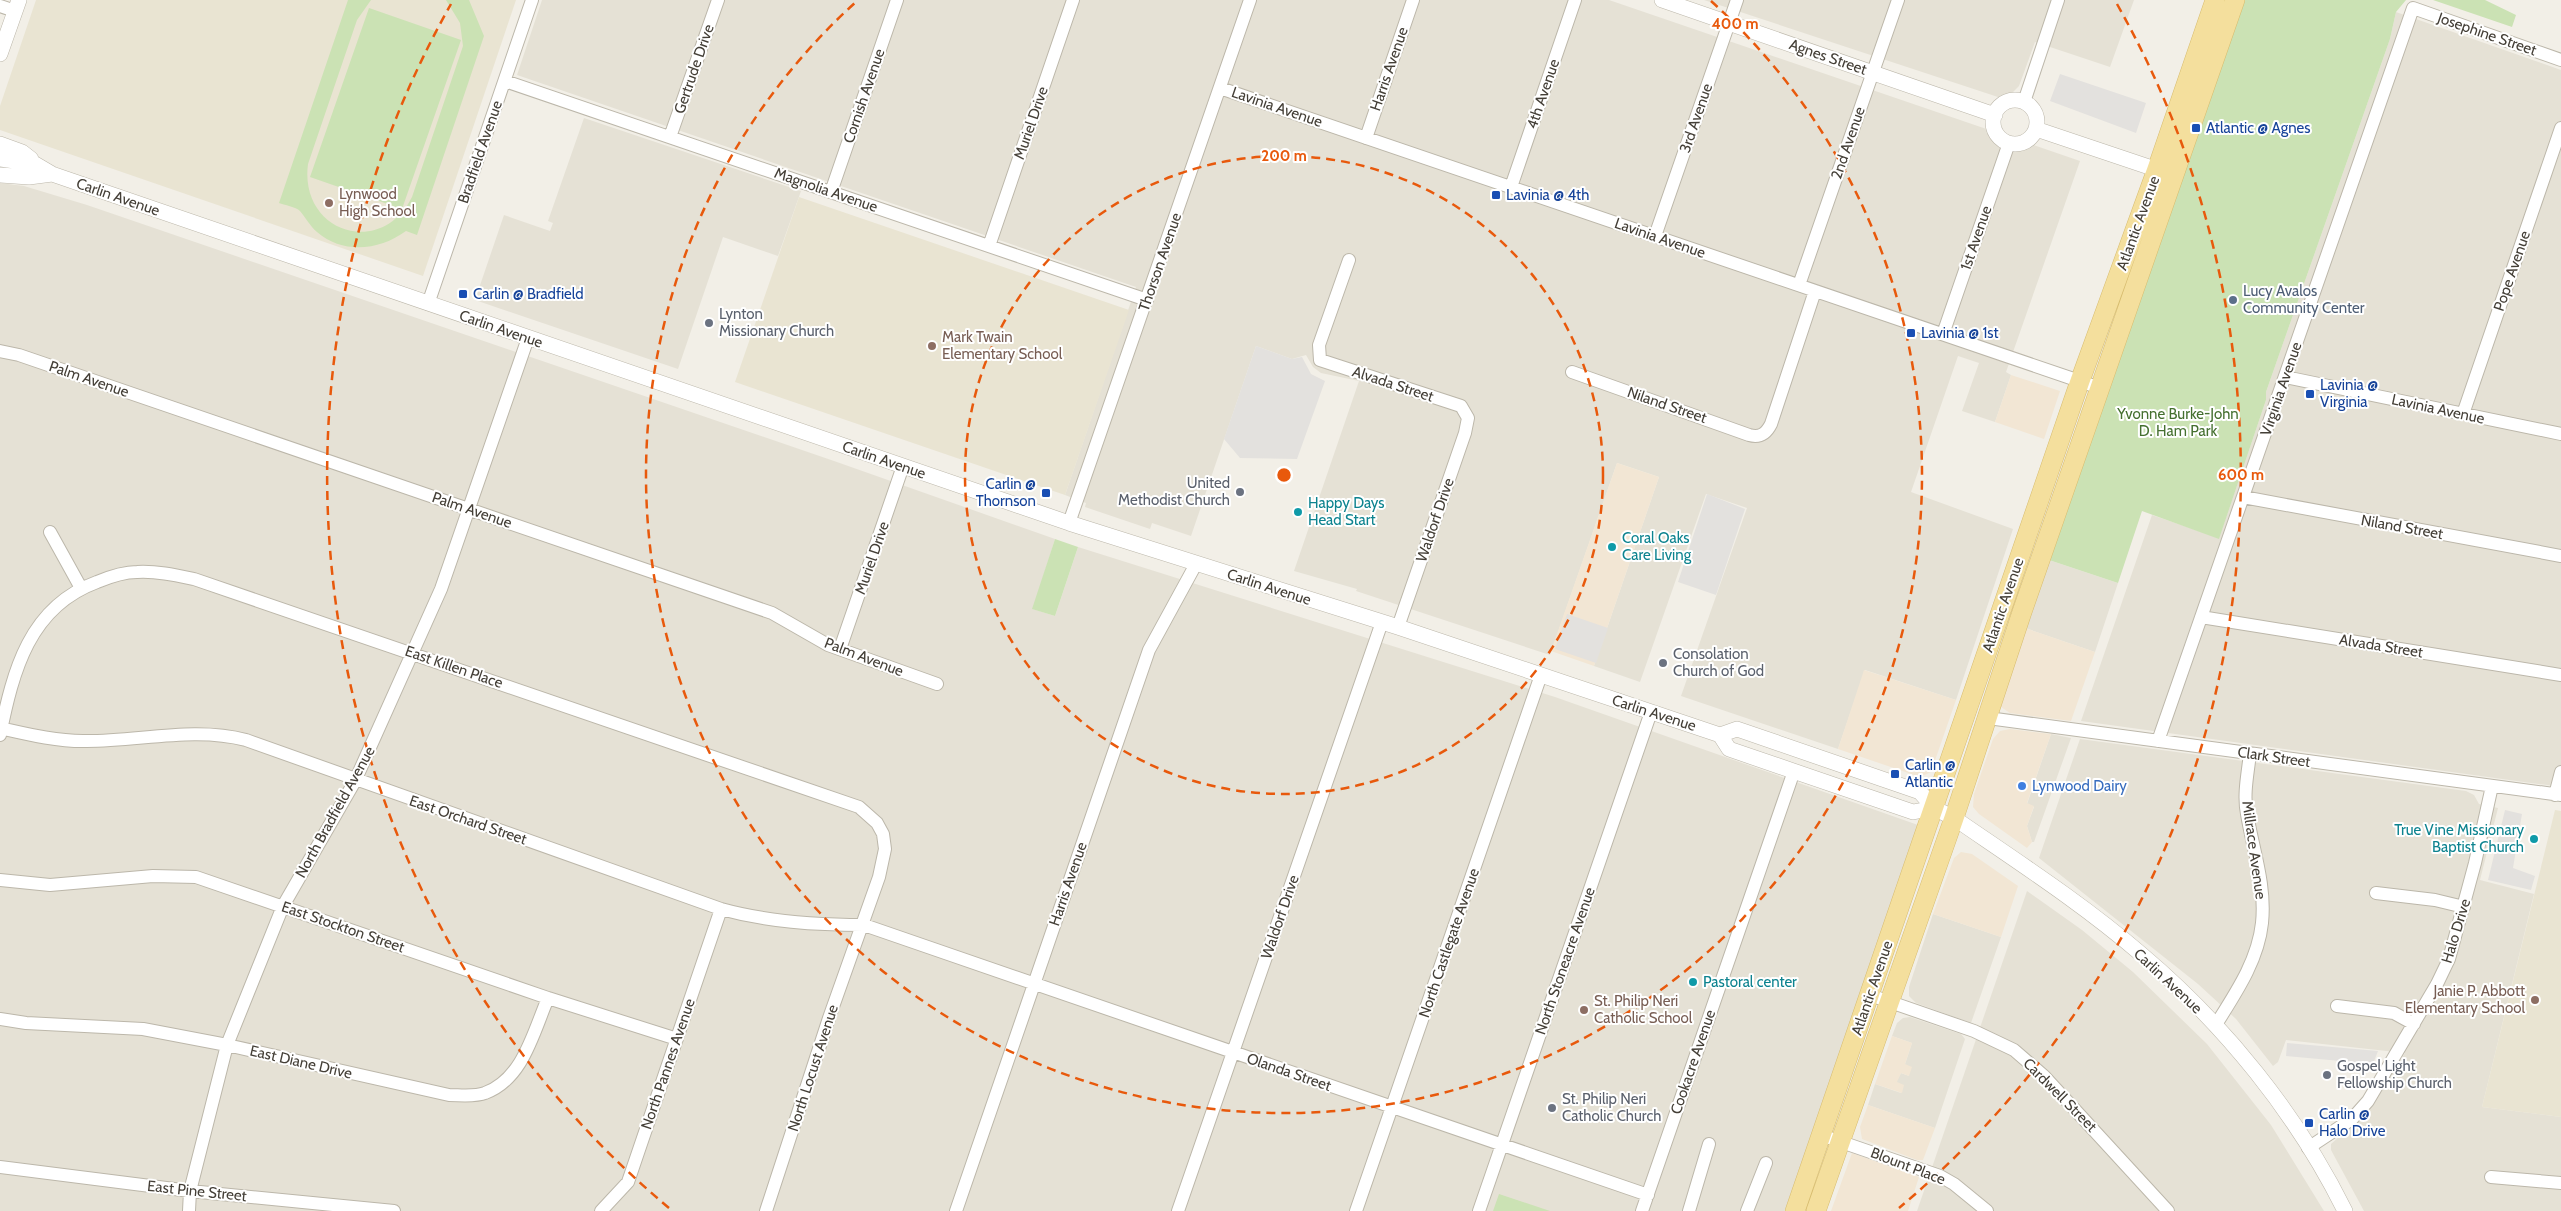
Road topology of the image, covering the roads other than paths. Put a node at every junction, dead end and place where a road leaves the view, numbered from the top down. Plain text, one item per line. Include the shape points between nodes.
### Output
1 (532, 0) edge
2 (718, 0) edge
3 (897, 0) edge
4 (1073, 0) edge
5 (1250, 0) edge
6 (1412, 0) edge
7 (1576, 0) edge
8 (1662, 0) edge
9 (1737, 0) edge
10 (1898, 0) edge
11 (2058, 0) edge
12 (2215, 0) edge
13 (2235, 0) edge
14 (0, 6) edge
15 (17, 6) edge
16 (2413, 8) joint
17 (1729, 23) junction
18 (0, 54) edge
19 (2561, 60) edge
20 (1873, 72) junction
21 (505, 81) junction
22 (1220, 88) junction
23 (2024, 102) junction
24 (1995, 115) junction
25 (2561, 128) edge
26 (2036, 129) junction
27 (670, 137) junction
28 (1366, 138) junction
29 (2008, 142) junction
30 (0, 144) edge
31 (0, 159) edge
32 (35, 164) junction
33 (2166, 172) junction
34 (52, 174) junction
35 (0, 175) edge
36 (1511, 187) junction
37 (831, 192) junction
38 (1655, 236) junction
39 (989, 246) junction
40 (1349, 260) dead end
41 (1799, 285) junction
42 (1815, 291) junction
43 (1146, 300) junction
44 (428, 304) junction
45 (1943, 334) junction
46 (528, 338) junction
47 (0, 351) edge
48 (1572, 372) dead end
49 (2285, 377) junction
50 (2080, 381) junction
51 (2100, 388) junction
52 (1467, 413) joint
53 (2463, 414) junction
54 (2561, 434) edge
55 (903, 466) junction
56 (2243, 497) junction
57 (469, 508) junction
58 (1069, 523) junction
59 (50, 532) dead end
60 (2561, 556) edge
61 (1196, 564) junction
62 (81, 588) junction
63 (2201, 617) junction
64 (1382, 622) junction
65 (1398, 627) junction
66 (840, 650) junction
67 (413, 653) junction
68 (1541, 675) junction
69 (2561, 675) edge
70 (937, 684) dead end
71 (1652, 712) junction
72 (1988, 718) junction
73 (0, 731) edge
74 (1720, 735) junction
75 (2158, 741) junction
76 (2250, 753) junction
77 (1794, 771) junction
78 (2561, 772) edge
79 (355, 780) junction
80 (2492, 786) junction
81 (2558, 795) edge
82 (1934, 808) junction
83 (1954, 818) junction
84 (0, 880) edge
85 (2376, 893) dead end
86 (283, 906) junction
87 (2464, 907) junction
88 (721, 909) junction
89 (864, 925) junction
90 (930, 950) joint
91 (1033, 985) junction
92 (1870, 995) junction
93 (548, 998) junction
94 (1890, 1002) junction
95 (2337, 1006) dead end
96 (0, 1019) edge
97 (2414, 1024) junction
98 (2215, 1026) junction
99 (677, 1039) junction
100 (227, 1045) junction
101 (1233, 1053) junction
102 (1392, 1108) junction
103 (1821, 1135) junction
104 (1841, 1142) junction
105 (1709, 1144) dead end
106 (1502, 1145) junction
107 (2308, 1148) junction
108 (1766, 1164) dead end
109 (0, 1168) edge
110 (2491, 1177) dead end
111 (2561, 1183) edge
112 (190, 1190) junction
113 (1648, 1195) junction
114 (189, 1211) edge
115 (394, 1211) edge
116 (601, 1211) edge
117 (766, 1211) edge
118 (956, 1211) edge
119 (1178, 1211) edge
120 (1356, 1211) edge
121 (1479, 1211) edge
122 (1642, 1211) edge
123 (1689, 1211) edge
124 (1747, 1211) edge
125 (1796, 1211) edge
126 (1816, 1211) edge
127 (1987, 1211) edge
128 (2168, 1211) edge
129 (2345, 1211) edge

1 - 21 street, Bradfield Avenue
2 - 27 street, Gertrude Drive
3 - 37 street, Cornish Avenue
4 - 39 street, Muriel Drive
5 - 22 street, Thorson Avenue
6 - 28 street, Harris Avenue
7 - 36 street, 4th Avenue
8 - 17 street, Agnes Street
9 - 17 street, 3rd Avenue
10 - 20 street, 2nd Avenue
11 - 23 street
12 - 33 main road, Atlantic Avenue
13 - 33 main road, Atlantic Avenue
14 - 15 street
15 - 18 street
16 - 19 street, Josephine Street
16 - 49 street, Virginia Avenue
17 - 20 street, Agnes Street
17 - 38 street, 3rd Avenue
20 - 24 street, Agnes Street
20 - 41 street, 2nd Avenue
21 - 27 street, Magnolia Avenue
21 - 44 street, Bradfield Avenue
22 - 28 street, Lavinia Avenue
22 - 43 street, Thorson Avenue
23 - 24 street via 2002,104
23 - 26 street via 2037,117
24 - 29 street via 1996,132
25 - 53 street, Pope Avenue
26 - 29 street via 2024,142
26 - 33 street
27 - 37 street, Magnolia Avenue
28 - 36 street, Lavinia Avenue
29 - 45 street, 1st Avenue
30 - 32 street via 22,152
31 - 32 street, Carlin Avenue
32 - 34 street, Carlin Avenue
33 - 50 main road, Atlantic Avenue
33 - 51 main road, Atlantic Avenue
34 - 35 street, Carlin Avenue via 29,177
34 - 44 street, Carlin Avenue
36 - 38 street, Lavinia Avenue
37 - 39 street, Magnolia Avenue
38 - 41 street, Lavinia Avenue
39 - 43 street, Magnolia Avenue
40 - 52 street, Alvada Street via 1319,344 1318,356 1325,363 1461,406
41 - 42 street, Lavinia Avenue
42 - 45 street, Lavinia Avenue
42 - 48 street, Niland Street via 1771,424 1762,435 1749,436
43 - 58 street, Thorson Avenue
44 - 46 street, Carlin Avenue
45 - 50 street, Lavinia Avenue
46 - 55 street, Carlin Avenue
46 - 57 street
47 - 57 street, Palm Avenue
49 - 53 street, Lavinia Avenue
49 - 56 street, Virginia Avenue
50 - 51 street, Lavinia Avenue
50 - 82 main road, Atlantic Avenue
51 - 72 main road, Atlantic Avenue
52 - 65 street, Waldorf Drive via 1465,433
53 - 54 street, Lavinia Avenue
55 - 58 street, Carlin Avenue
55 - 66 street, Muriel Drive
56 - 60 street, Niland Street
56 - 63 street, Virginia Avenue
57 - 66 street, Palm Avenue via 772,613
57 - 67 street, North Bradfield Avenue via 441,589
58 - 61 street, Carlin Avenue
59 - 62 street
61 - 64 street, Carlin Avenue
61 - 91 street, Harris Avenue via 1149,650
62 - 67 street, East Killen Place via 135,572 164,573 194,579
62 - 73 street, East Killen Place via 50,610 27,643 19,660
63 - 69 street, Alvada Street
63 - 75 street, Virginia Avenue
64 - 65 street, Carlin Avenue
64 - 101 street, Waldorf Drive
65 - 68 street, Carlin Avenue
66 - 70 street, Palm Avenue
67 - 79 street, North Bradfield Avenue
67 - 89 street, East Killen Place via 859,806 877,823 885,849
68 - 71 street, Carlin Avenue
68 - 102 street, North Castlegate Avenue
71 - 74 street, Carlin Avenue
71 - 106 street, North Stoneacre Avenue
72 - 75 street, Clark Street
72 - 83 main road, Atlantic Avenue
73 - 79 street, East Orchard Street via 84,741 224,734
74 - 77 street, Carlin Avenue via 1730,749
74 - 82 street, Carlin Avenue via 1737,729 1920,792
75 - 76 street, Clark Street
76 - 80 street, Clark Street
76 - 98 street, Millrace Avenue via 2247,813 2261,883 2262,923 2248,970
77 - 82 street, Carlin Avenue via 1913,812
77 - 113 street, Cookacre Avenue
78 - 81 street
79 - 86 street, North Bradfield Avenue
79 - 88 street, East Orchard Street
80 - 81 street, Clark Street
80 - 87 street, Halo Drive
82 - 83 street, Carlin Avenue
82 - 92 main road, Atlantic Avenue
83 - 94 main road, Atlantic Avenue
83 - 98 street, Carlin Avenue via 2120,937 2157,968
84 - 86 street, East Stockton Street via 50,884 153,876 196,877
85 - 87 street
86 - 93 street, East Stockton Street
86 - 100 street, North Bradfield Avenue
87 - 97 street, Halo Drive via 2449,959
88 - 89 street, East Orchard Street via 752,918
88 - 99 street, North Pannes Avenue
89 - 90 street, East Orchard Street
89 - 117 street, North Locust Avenue via 829,1018
90 - 91 street, Olanda Street
91 - 101 street, Olanda Street
91 - 118 street, Harris Avenue
92 - 94 street, Cardwell Street
92 - 103 main road, Atlantic Avenue
93 - 99 street, East Stockton Street
93 - 100 street, East Diane Drive via 522,1060 506,1082 483,1094 449,1095
94 - 104 main road, Atlantic Avenue
94 - 128 street, Cardwell Street via 1990,1038 2025,1058
95 - 97 street via 2394,1013
96 - 100 street, East Diane Drive via 143,1029
97 - 107 street, Halo Drive via 2373,1094 2360,1110
98 - 107 street, Carlin Avenue via 2262,1081
99 - 116 street, North Pannes Avenue via 628,1182
100 - 112 street, North Bradfield Avenue
101 - 102 street, Olanda Street
101 - 119 street, Waldorf Drive
102 - 106 street, Olanda Street
102 - 120 street, North Castlegate Avenue
103 - 104 street, Blount Place
103 - 125 main road, Atlantic Avenue
104 - 126 main road, Atlantic Avenue
104 - 127 street, Blount Place via 1940,1176
105 - 123 street
106 - 113 street, Olanda Street
106 - 121 street, North Stoneacre Avenue
107 - 129 street, Carlin Avenue
108 - 124 street
109 - 112 street, East Pine Street
110 - 111 street
112 - 114 street, North Bradfield Avenue
112 - 115 street, East Pine Street
113 - 122 street, Cookacre Avenue

